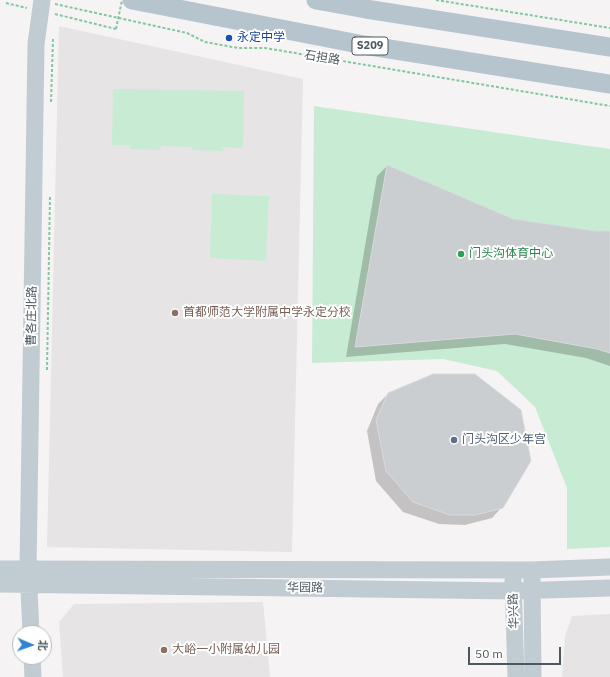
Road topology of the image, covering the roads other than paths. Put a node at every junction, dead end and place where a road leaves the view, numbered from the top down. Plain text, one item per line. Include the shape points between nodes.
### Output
1 (42, 0) edge
2 (132, 0) edge
3 (316, 0) edge
4 (610, 47) edge
5 (610, 84) edge
6 (610, 567) edge
7 (0, 568) edge
8 (513, 570) junction
9 (532, 570) junction
10 (28, 576) junction
11 (0, 584) edge
12 (610, 588) edge
13 (513, 591) junction
14 (532, 591) junction
15 (31, 625) edge
16 (32, 665) edge
17 (33, 677) edge
18 (516, 677) edge
19 (533, 677) edge

1 - 10 street, 曹各庄北路 via 36,44
2 - 5 main road, 石担路 / S209 via 364,45
3 - 4 main road
6 - 9 street, 华园路
7 - 10 street, 华园路
8 - 9 street, 华园路
8 - 10 street, 华园路
8 - 13 street, 华兴路
9 - 14 street, 华兴路
10 - 11 street, 华园路
10 - 13 street, 华园路
10 - 15 street, 曹各庄北路
12 - 14 street, 华园路
13 - 14 street, 华园路
13 - 18 street, 华兴路
14 - 19 street, 华兴路
16 - 17 street

